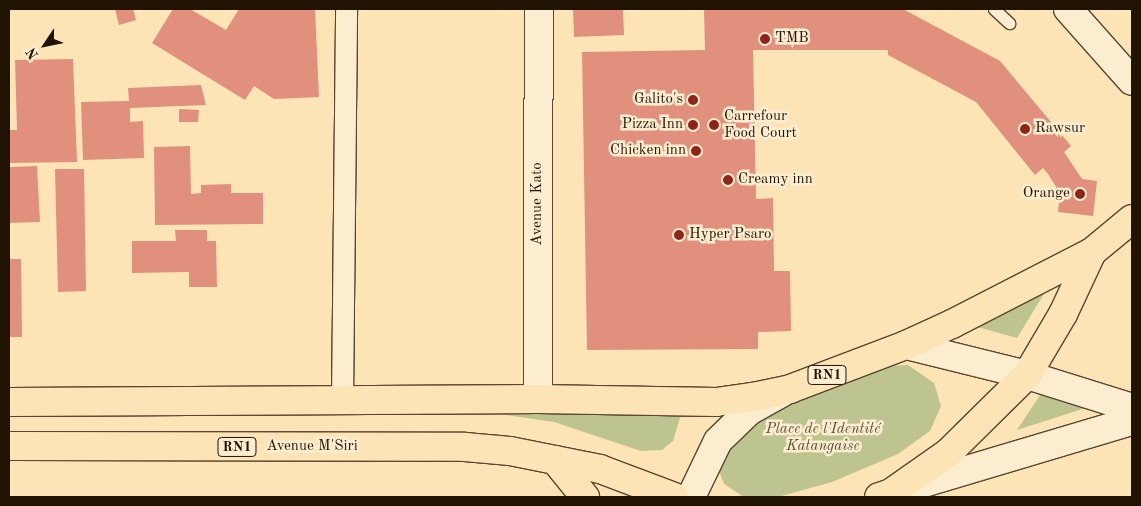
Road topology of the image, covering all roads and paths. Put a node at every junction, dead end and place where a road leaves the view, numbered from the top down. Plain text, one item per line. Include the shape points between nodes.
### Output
1 (346, 9) edge
2 (539, 9) edge
3 (994, 9) edge
4 (1068, 9) edge
5 (1009, 23) dead end
6 (1132, 81) edge
7 (1132, 219) edge
8 (1092, 252) junction
9 (906, 345) junction
10 (1027, 376) junction
11 (790, 389) junction
12 (538, 399) junction
13 (342, 400) junction
14 (9, 402) edge
15 (1132, 408) edge
16 (1132, 421) edge
17 (9, 446) edge
18 (555, 460) junction
19 (885, 495) edge
20 (585, 497) edge
21 (674, 497) edge
22 (691, 497) edge

1 - 13 street
2 - 12 main road, Avenue Kato
3 - 5 lane
4 - 6 main road
7 - 8 highway, RN1
8 - 9 highway, RN1 via 996,303
8 - 10 highway, RN1 via 1063,314
9 - 10 main road
9 - 11 highway, RN1
10 - 15 main road
10 - 19 highway, RN1 via 970,434
11 - 12 highway, RN1 via 716,402
11 - 22 main road via 749,411 718,441
12 - 13 highway, RN1
13 - 14 highway, RN1
16 - 19 main road
17 - 18 highway, Avenue M'Siri / RN1 via 465,447
18 - 20 highway
18 - 21 highway, RN1 via 600,469

